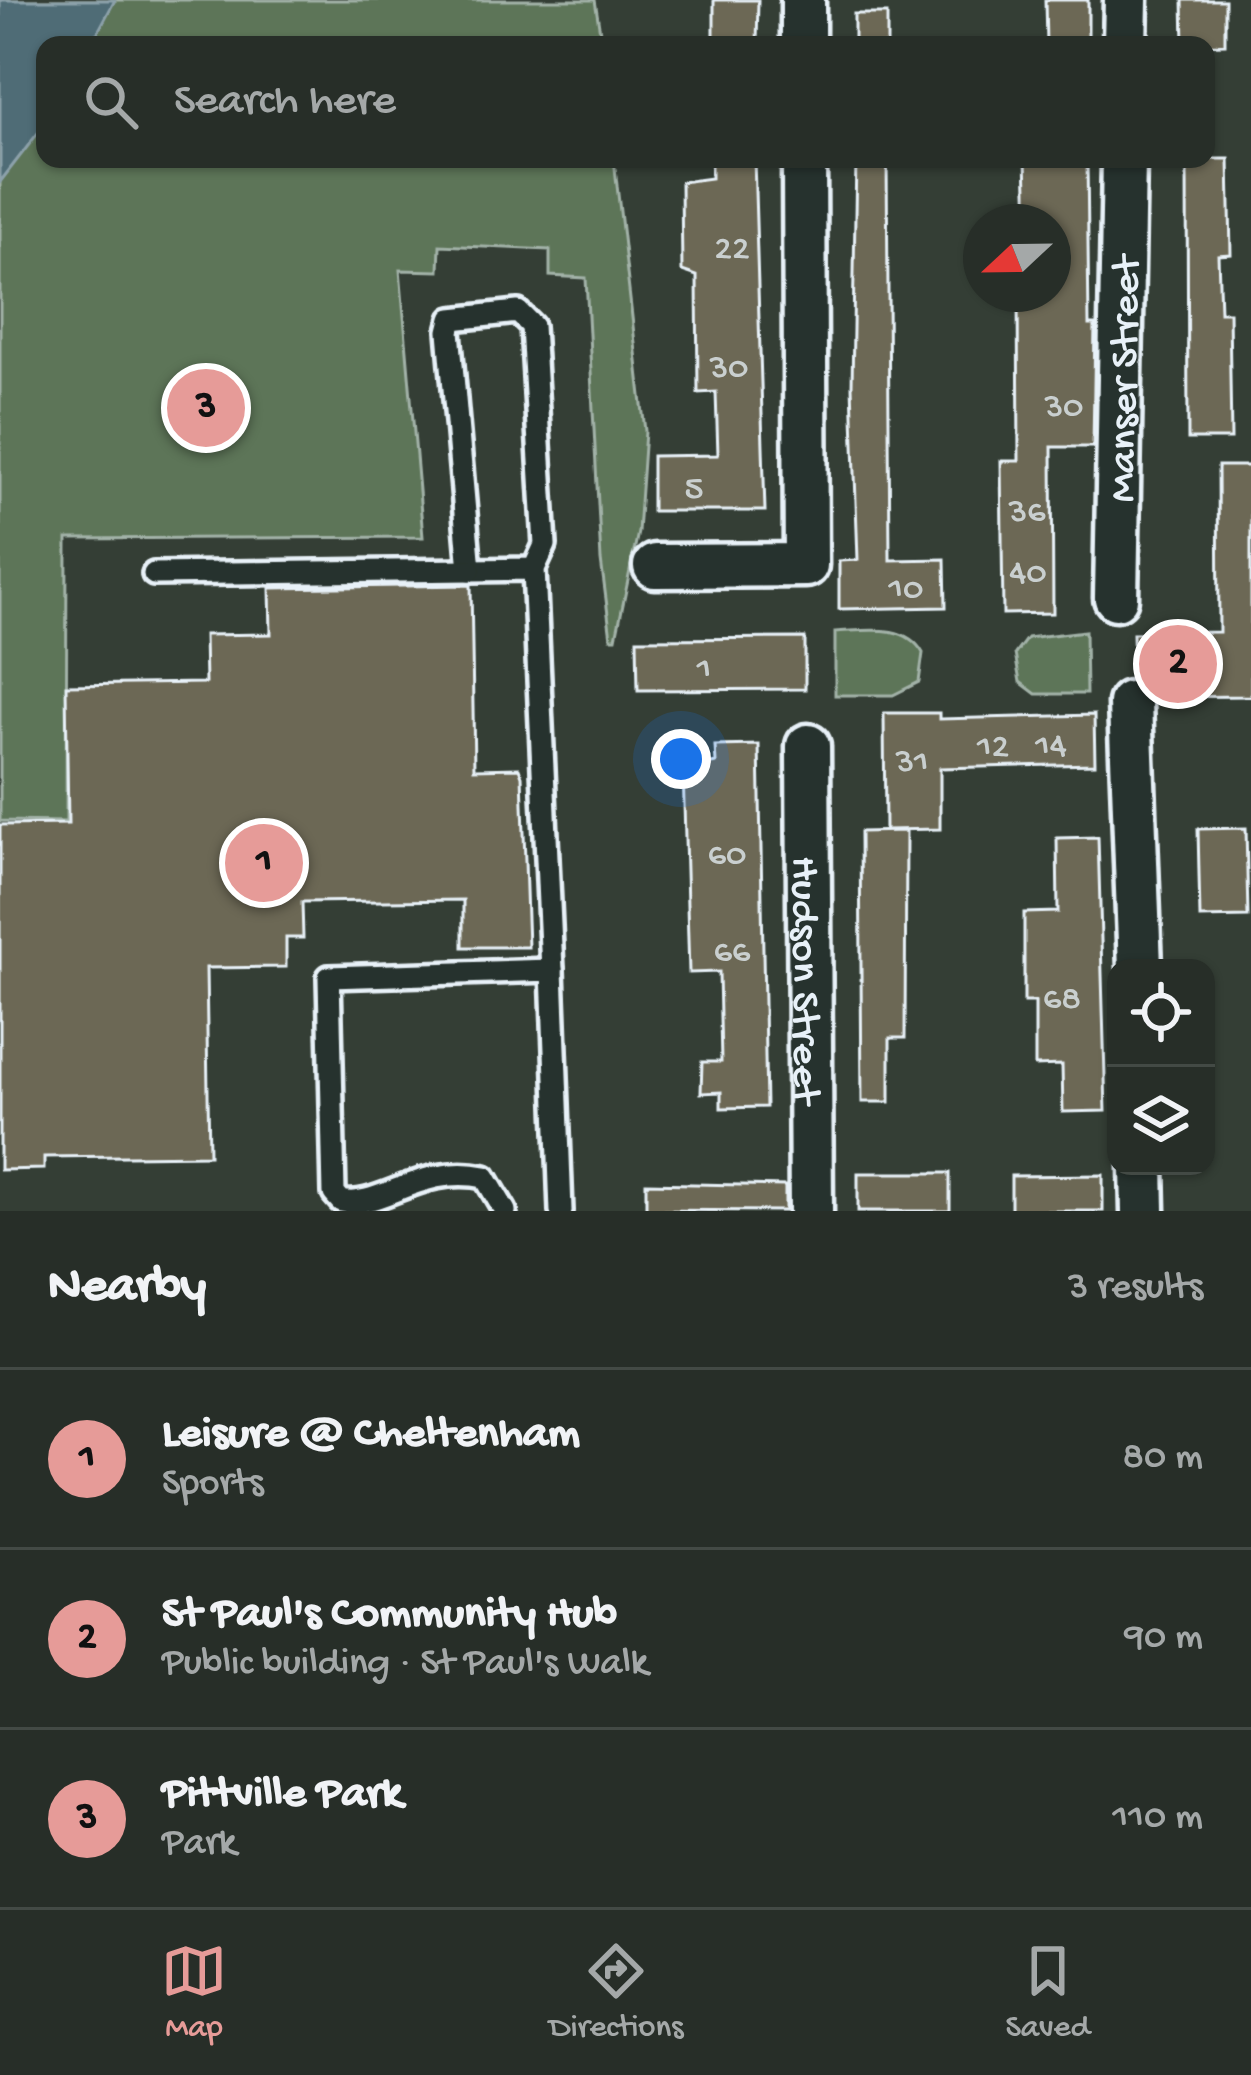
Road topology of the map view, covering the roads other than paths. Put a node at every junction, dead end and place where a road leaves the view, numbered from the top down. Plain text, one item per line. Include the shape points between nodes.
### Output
1 (803, 0) edge
2 (1126, 0) edge
3 (803, 36) edge
4 (1125, 36) edge
5 (804, 168) edge
6 (1124, 168) edge
7 (655, 566) dead end
8 (534, 569) junction
9 (470, 570) junction
10 (154, 574) dead end
11 (1116, 598) dead end
12 (1130, 704) dead end
13 (808, 746) dead end
14 (1140, 959) edge
15 (552, 970) junction
16 (1142, 1175) edge
17 (505, 1211) edge
18 (561, 1211) edge
19 (811, 1211) edge
20 (1143, 1211) edge

1 - 3 street
2 - 4 street
5 - 7 street via 806,565
6 - 11 street, Manser Street
8 - 9 lane
8 - 9 lane via 545,544 532,326 518,312 462,314 449,331
8 - 15 lane
9 - 10 lane
12 - 14 street
13 - 19 street, Hudson Street
15 - 17 lane via 329,977 334,1193 359,1203 418,1178 466,1173 484,1178
15 - 18 lane
16 - 20 street

